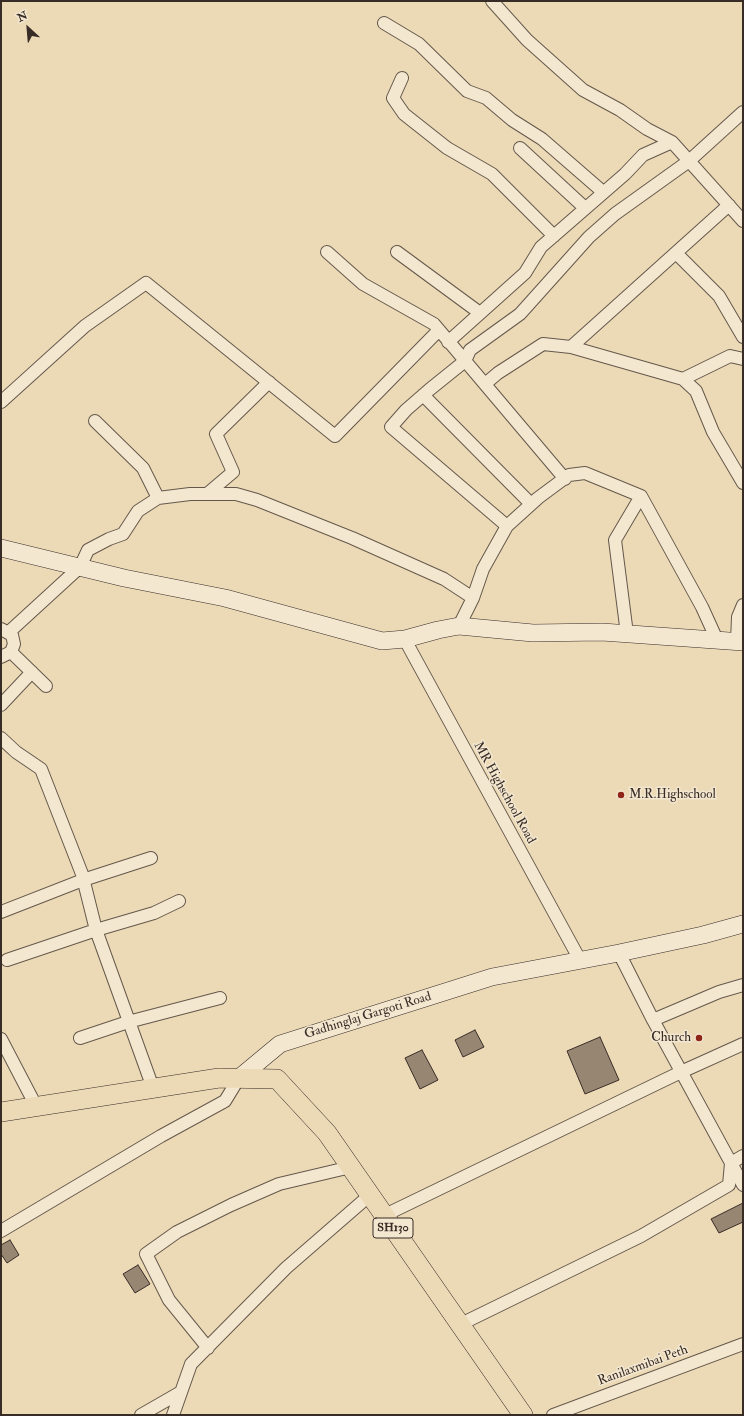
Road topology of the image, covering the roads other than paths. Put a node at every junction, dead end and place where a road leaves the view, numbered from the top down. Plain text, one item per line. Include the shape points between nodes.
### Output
1 (492, 1) edge
2 (384, 23) dead end
3 (402, 78) dead end
4 (743, 112) edge
5 (672, 142) junction
6 (520, 148) dead end
7 (689, 161) junction
8 (603, 192) junction
9 (729, 206) junction
10 (585, 208) junction
11 (743, 221) edge
12 (554, 236) junction
13 (327, 252) dead end
14 (398, 252) dead end
15 (676, 253) junction
16 (480, 313) junction
17 (439, 330) junction
18 (743, 337) edge
19 (448, 342) junction
20 (571, 347) junction
21 (743, 357) edge
22 (465, 361) junction
23 (683, 379) junction
24 (270, 382) junction
25 (485, 384) junction
26 (423, 395) junction
27 (1, 402) edge
28 (94, 421) dead end
29 (564, 479) junction
30 (743, 483) edge
31 (207, 494) junction
32 (641, 496) junction
33 (158, 498) junction
34 (531, 504) junction
35 (507, 526) junction
36 (1, 548) edge
37 (80, 567) junction
38 (473, 598) junction
39 (743, 605) edge
40 (459, 626) junction
41 (5, 630) edge
42 (627, 634) junction
43 (404, 638) junction
44 (717, 640) junction
45 (740, 642) edge
46 (6, 655) edge
47 (32, 672) junction
48 (46, 686) dead end
49 (1, 705) edge
50 (1, 738) edge
51 (151, 858) dead end
52 (83, 880) junction
53 (179, 901) dead end
54 (1, 912) edge
55 (743, 924) edge
56 (96, 930) junction
57 (619, 953) junction
58 (7, 960) dead end
59 (580, 960) junction
60 (743, 985) edge
61 (220, 998) dead end
62 (653, 1020) junction
63 (128, 1022) junction
64 (1, 1038) edge
65 (80, 1038) dead end
66 (743, 1044) edge
67 (681, 1072) junction
68 (239, 1078) junction
69 (153, 1088) junction
70 (36, 1106) junction
71 (1, 1112) edge
72 (743, 1156) edge
73 (731, 1163) junction
74 (351, 1167) junction
75 (743, 1184) edge
76 (370, 1195) junction
77 (385, 1215) junction
78 (1, 1231) edge
79 (461, 1324) junction
80 (743, 1344) edge
81 (208, 1348) junction
82 (181, 1392) junction
83 (140, 1415) edge
84 (173, 1415) edge
85 (523, 1415) edge
86 (553, 1415) edge

1 - 5 street via 527,40 583,90
2 - 8 street via 419,44 467,91 486,98 512,120 542,139
3 - 12 street via 393,98 404,114 447,148 492,174
4 - 7 street
5 - 7 street
5 - 8 street via 643,155
6 - 10 street
7 - 9 street
7 - 22 street via 615,214 589,237 520,314 470,350
8 - 10 street
9 - 11 street
9 - 15 street
10 - 12 street
12 - 16 street via 541,247 525,273
13 - 17 street via 363,284 434,324
14 - 16 street
15 - 18 street via 719,296
15 - 20 street
16 - 19 street
17 - 19 street
17 - 24 street via 335,436
19 - 22 street
20 - 23 street
20 - 25 street via 543,344
21 - 23 street via 730,356
22 - 25 street
22 - 26 street
23 - 30 street via 696,391 713,432
24 - 27 street via 146,283 85,326
24 - 31 street via 216,434 233,472
25 - 29 street
26 - 34 street
26 - 35 street via 391,427
28 - 33 street via 143,468
29 - 32 street via 569,475 585,473
29 - 34 street
31 - 33 street
31 - 38 street via 236,494 257,500 352,538 444,580
32 - 42 street via 615,540
32 - 44 street via 702,607
33 - 37 street via 138,511 123,534 88,550
34 - 35 street
35 - 38 street via 484,569
36 - 37 street
37 - 41 street
37 - 43 street via 225,598 382,641
38 - 40 street
39 - 45 street via 738,617
40 - 42 street via 533,633
40 - 43 street
41 - 46 street via 12,635 14,644
42 - 44 street
43 - 59 street, MR Highschool Road
44 - 45 street
46 - 47 street
47 - 48 street
47 - 49 street
50 - 52 street via 41,769
51 - 52 street
52 - 54 street
52 - 56 street
53 - 56 street via 154,913
55 - 57 street, Gadhinglaj Gargoti Road
56 - 58 street
56 - 63 street
57 - 59 street, Gadhinglaj Gargoti Road
57 - 62 street
59 - 68 street, Gadhinglaj Gargoti Road via 492,978 280,1044
60 - 62 street via 719,992
61 - 63 street
62 - 67 street
63 - 65 street
63 - 69 street
64 - 70 street
66 - 67 street
67 - 73 street
67 - 77 street
68 - 69 main road, SH130 via 219,1078
68 - 74 main road, SH130 via 277,1079 327,1133
68 - 78 street via 224,1101
69 - 70 main road, SH130
70 - 71 main road, SH130
72 - 73 street
73 - 75 street
73 - 79 street via 729,1185 641,1236
74 - 76 main road, SH130
74 - 81 street via 279,1184 177,1232 146,1254 169,1300
76 - 77 main road, SH130
76 - 81 street via 286,1268
77 - 79 main road, SH130
79 - 85 main road, SH130
80 - 86 street, Ranilaxmibai Peth
81 - 82 street via 191,1364
82 - 83 street
82 - 84 street

